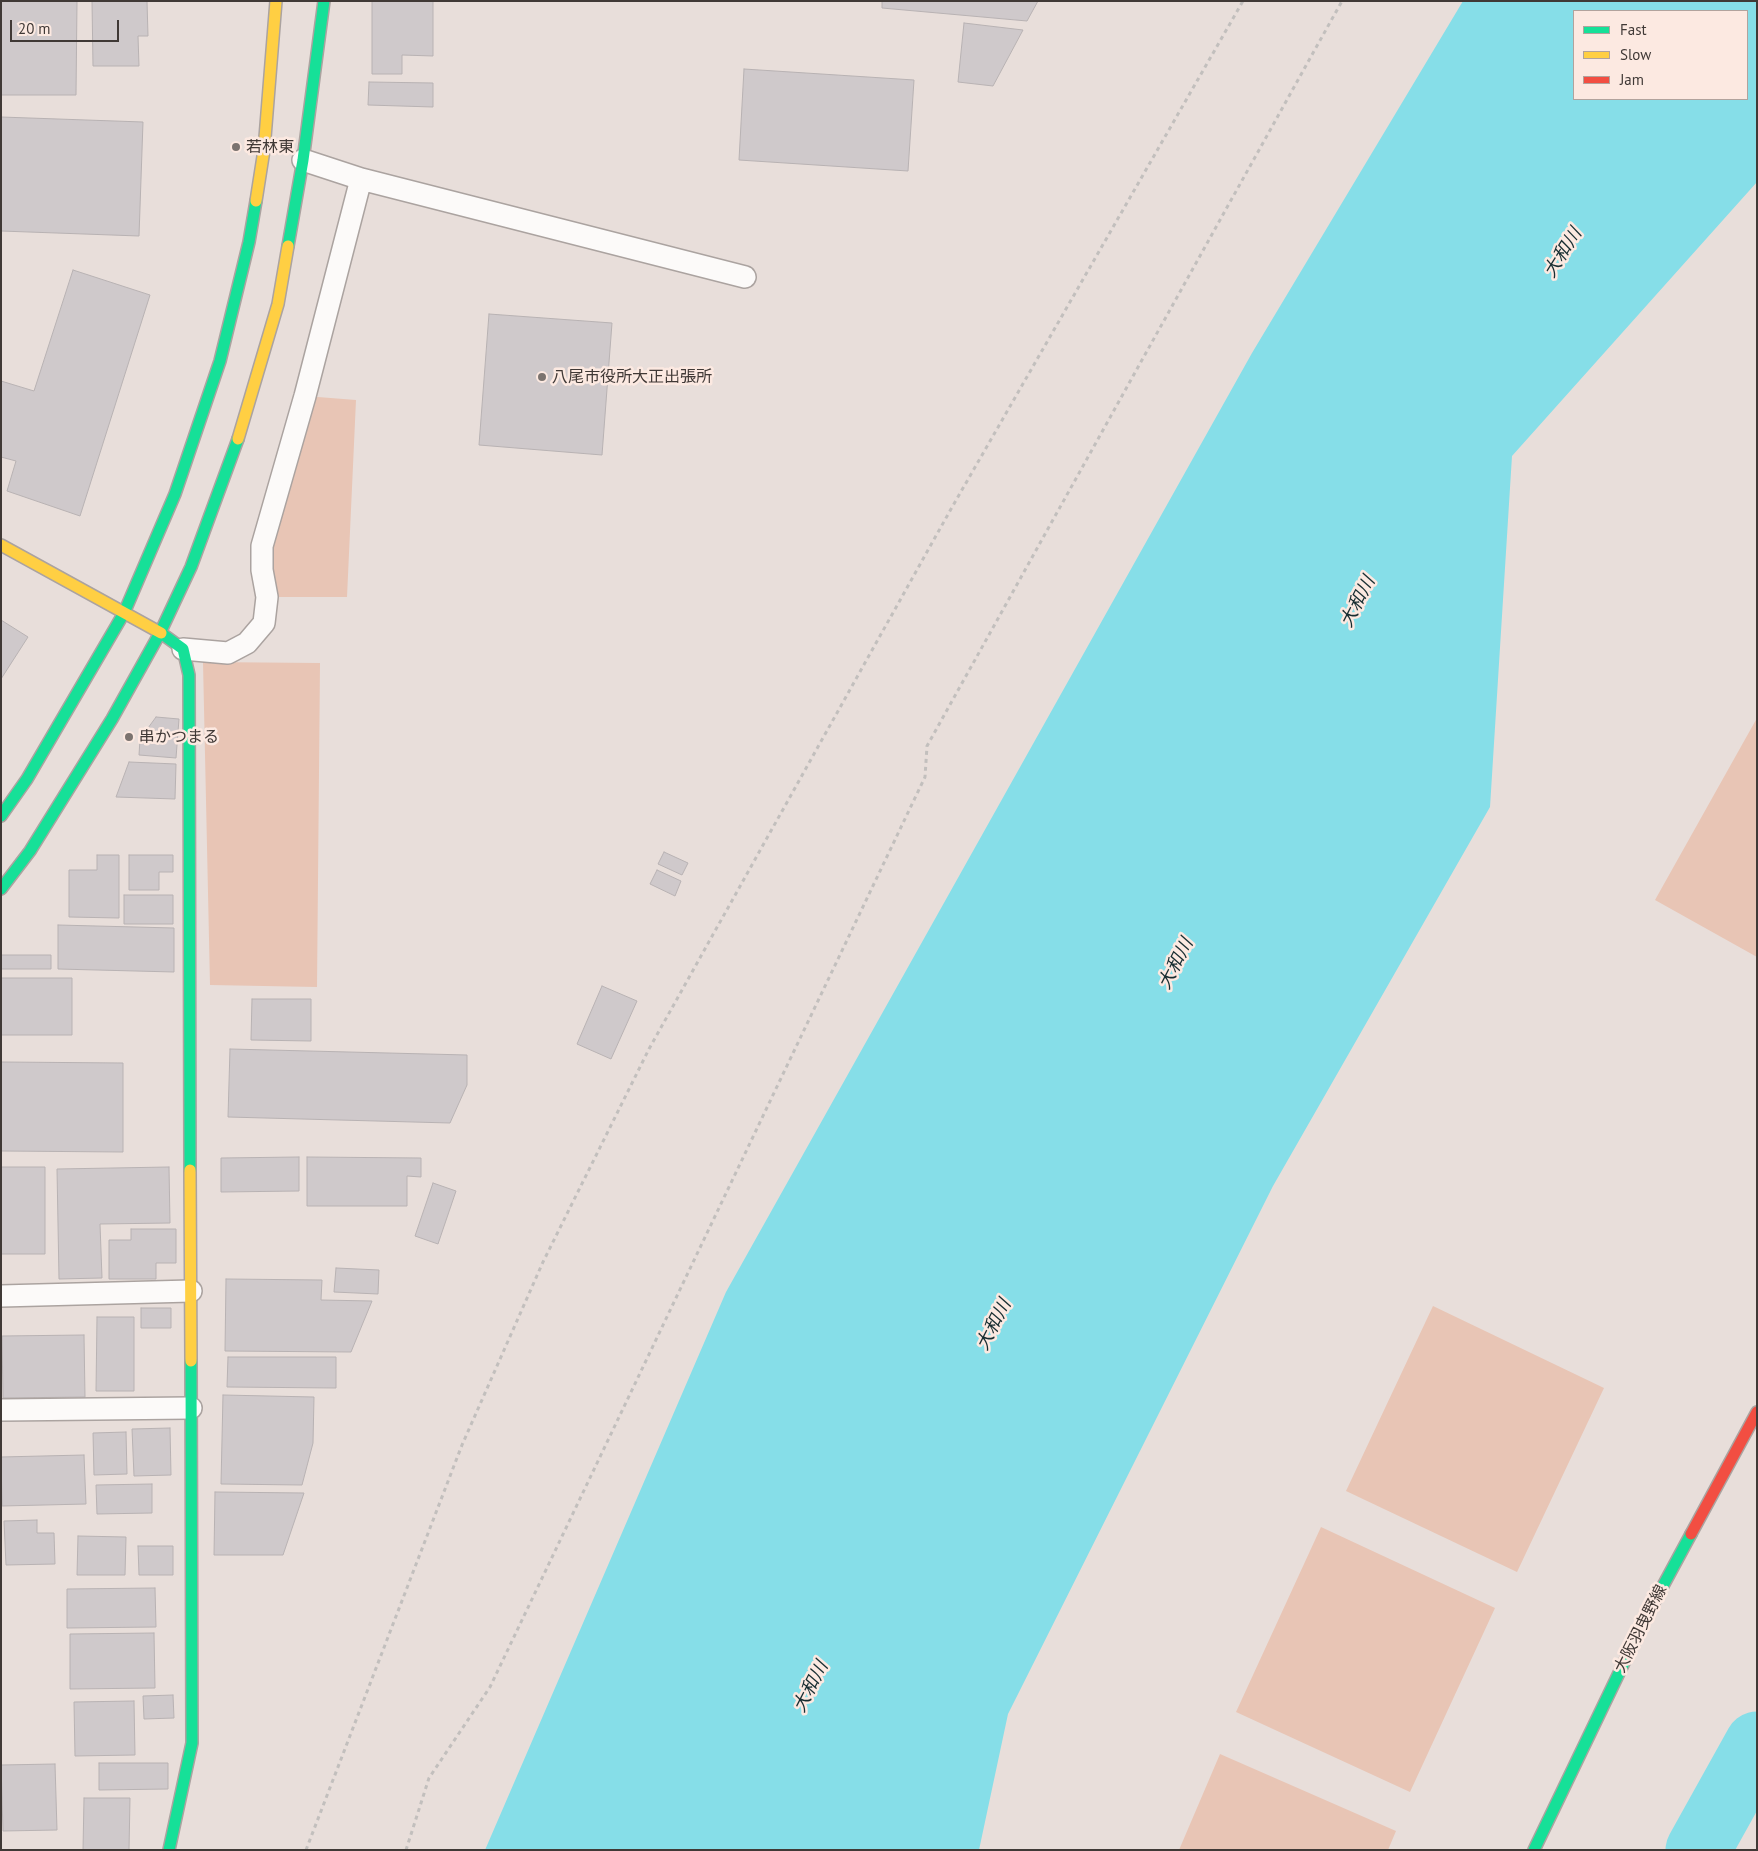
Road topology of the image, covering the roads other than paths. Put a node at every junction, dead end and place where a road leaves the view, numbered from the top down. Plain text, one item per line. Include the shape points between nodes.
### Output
1 (276, 1) edge
2 (324, 1) edge
3 (303, 160) junction
4 (361, 179) junction
5 (746, 277) dead end
6 (1, 545) edge
7 (124, 613) junction
8 (160, 633) junction
9 (183, 649) junction
10 (1, 816) edge
11 (1, 889) edge
12 (191, 1292) junction
13 (1, 1296) edge
14 (191, 1408) junction
15 (1, 1410) edge
16 (1757, 1412) edge
17 (169, 1850) edge
18 (1534, 1850) edge

1 - 7 street via 264,150 249,242 220,361 175,494
2 - 3 street
3 - 4 lane
3 - 8 street via 278,304 233,455 191,567
4 - 5 lane
4 - 9 lane via 262,546 267,596 264,623 246,643 228,653
6 - 7 street
7 - 8 street
7 - 10 street via 27,779
8 - 9 street
8 - 11 street via 112,719 35,843
9 - 12 street via 190,675
12 - 13 lane
12 - 14 street
14 - 15 lane
14 - 17 street via 192,1743
16 - 18 street, 大阪羽曳野線 via 1644,1621

